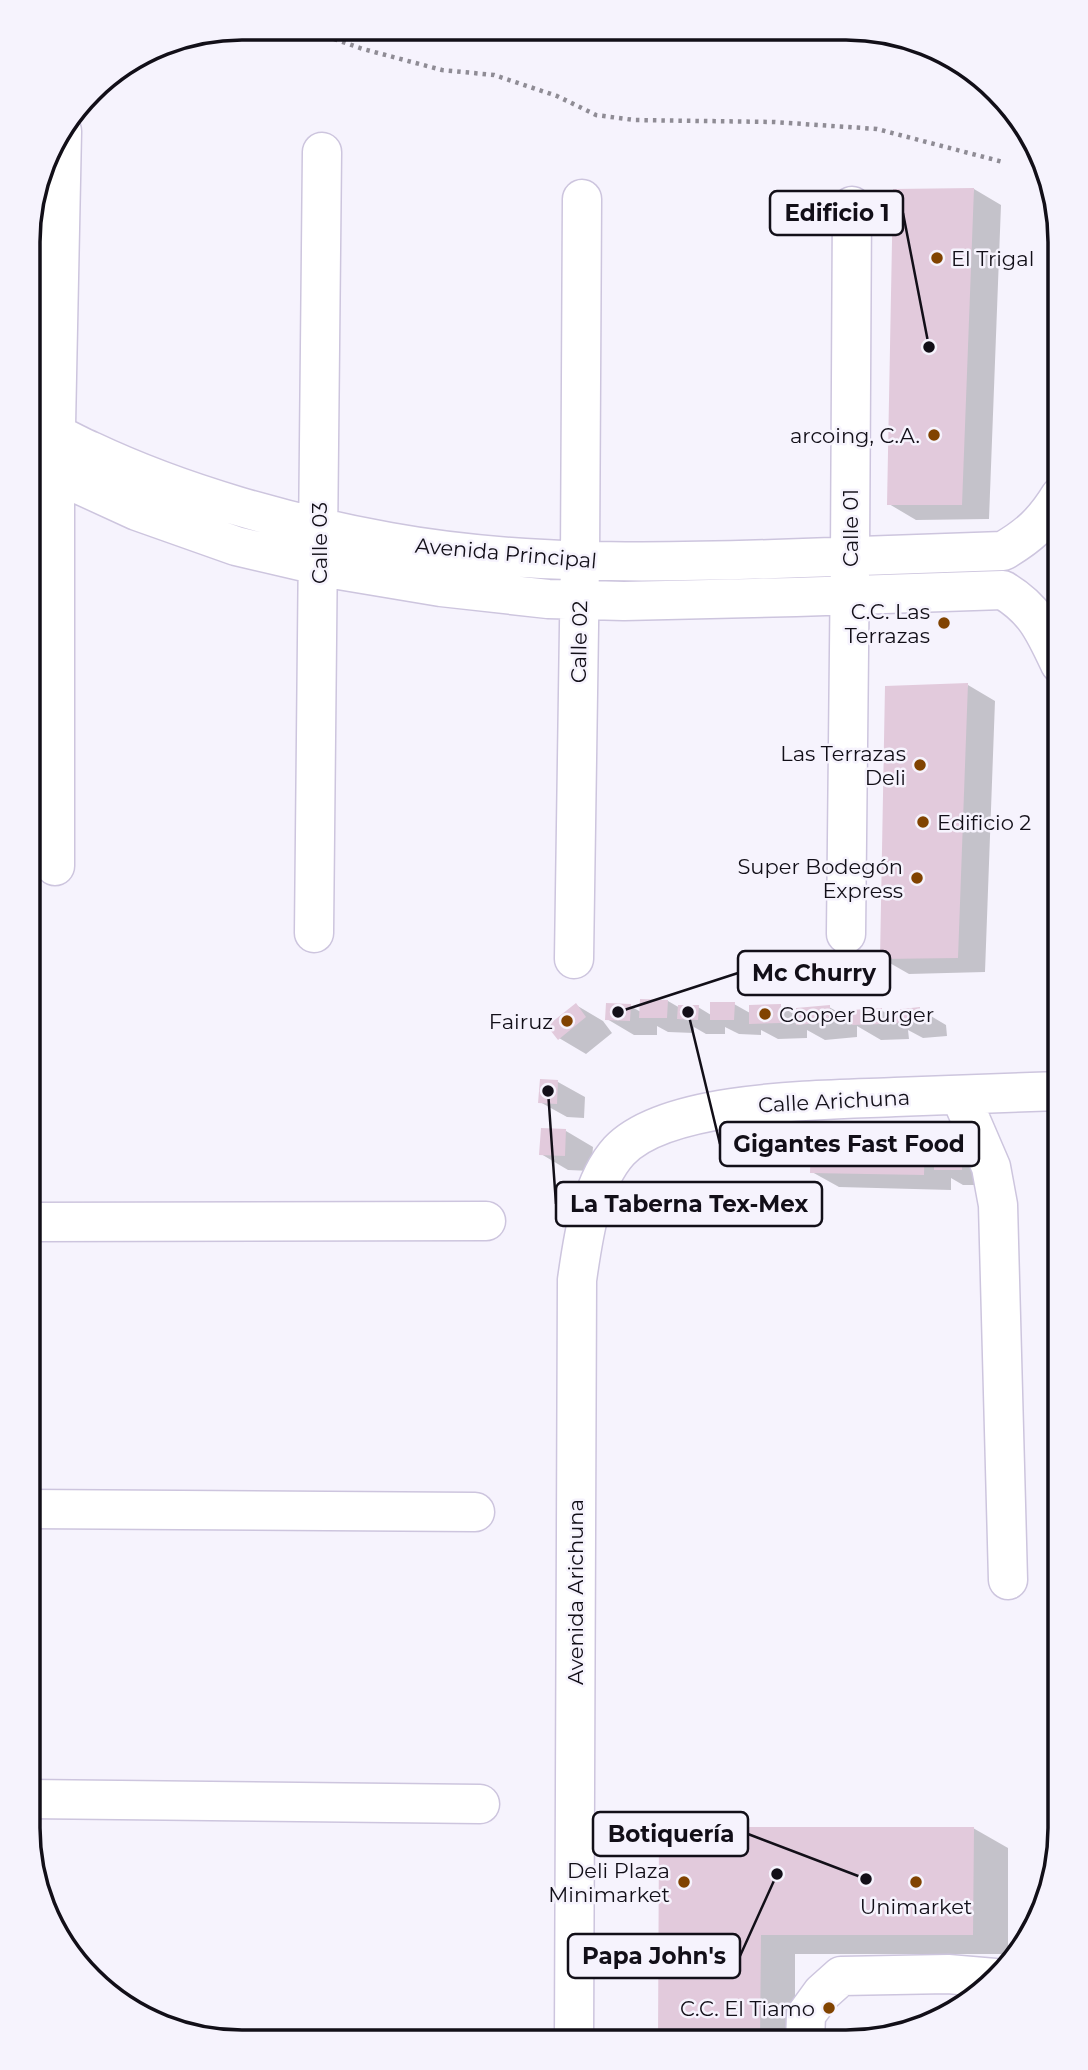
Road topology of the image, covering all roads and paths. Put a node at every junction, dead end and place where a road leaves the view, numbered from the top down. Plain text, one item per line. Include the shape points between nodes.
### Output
1 (339, 41) edge
2 (322, 152) dead end
3 (60, 155) edge
4 (1003, 162) dead end
5 (582, 199) dead end
6 (852, 206) dead end
7 (43, 427) edge
8 (43, 468) edge
9 (1048, 517) edge
10 (319, 526) junction
11 (850, 556) junction
12 (580, 560) junction
13 (319, 566) junction
14 (849, 595) junction
15 (580, 599) junction
16 (1048, 639) edge
17 (55, 866) dead end
18 (314, 933) dead end
19 (846, 934) dead end
20 (574, 959) dead end
21 (1047, 1092) edge
22 (960, 1095) junction
23 (619, 1151) joint
24 (486, 1221) dead end
25 (40, 1222) edge
26 (40, 1509) edge
27 (475, 1512) dead end
28 (1008, 1580) dead end
29 (40, 1799) edge
30 (480, 1804) dead end
31 (982, 1977) edge
32 (574, 2030) edge
33 (805, 2030) edge

1 - 4 path via 442,70 494,75 596,115 877,129
2 - 10 street, Calle 03
3 - 7 street
5 - 12 street, Calle 02
6 - 11 street, Calle 01
7 - 8 street
7 - 10 street, Avenida Principal via 91,452 207,497
8 - 13 street, Avenida Principal via 188,530
8 - 17 street
9 - 11 street, Avenida Principal via 1003,551
10 - 12 street, Avenida Principal via 458,551
10 - 13 street, Calle 03
11 - 12 street, Avenida Principal
11 - 14 street, Calle 01
12 - 15 street, Calle 02
13 - 15 street, Avenida Principal via 441,587
13 - 18 street, Calle 03
14 - 15 street, Avenida Principal
14 - 16 street, Avenida Principal via 1003,590 1020,600
14 - 19 street, Calle 01
15 - 20 street, Calle 02
21 - 22 street, Calle Arichuna
22 - 23 street, Calle Arichuna via 820,1100 699,1113 662,1124
22 - 28 street via 991,1167 998,1205
23 - 32 street, Avenida Arichuna via 595,1194 577,1280
24 - 25 street
26 - 27 street
29 - 30 street
31 - 33 street via 841,1976 806,2015

